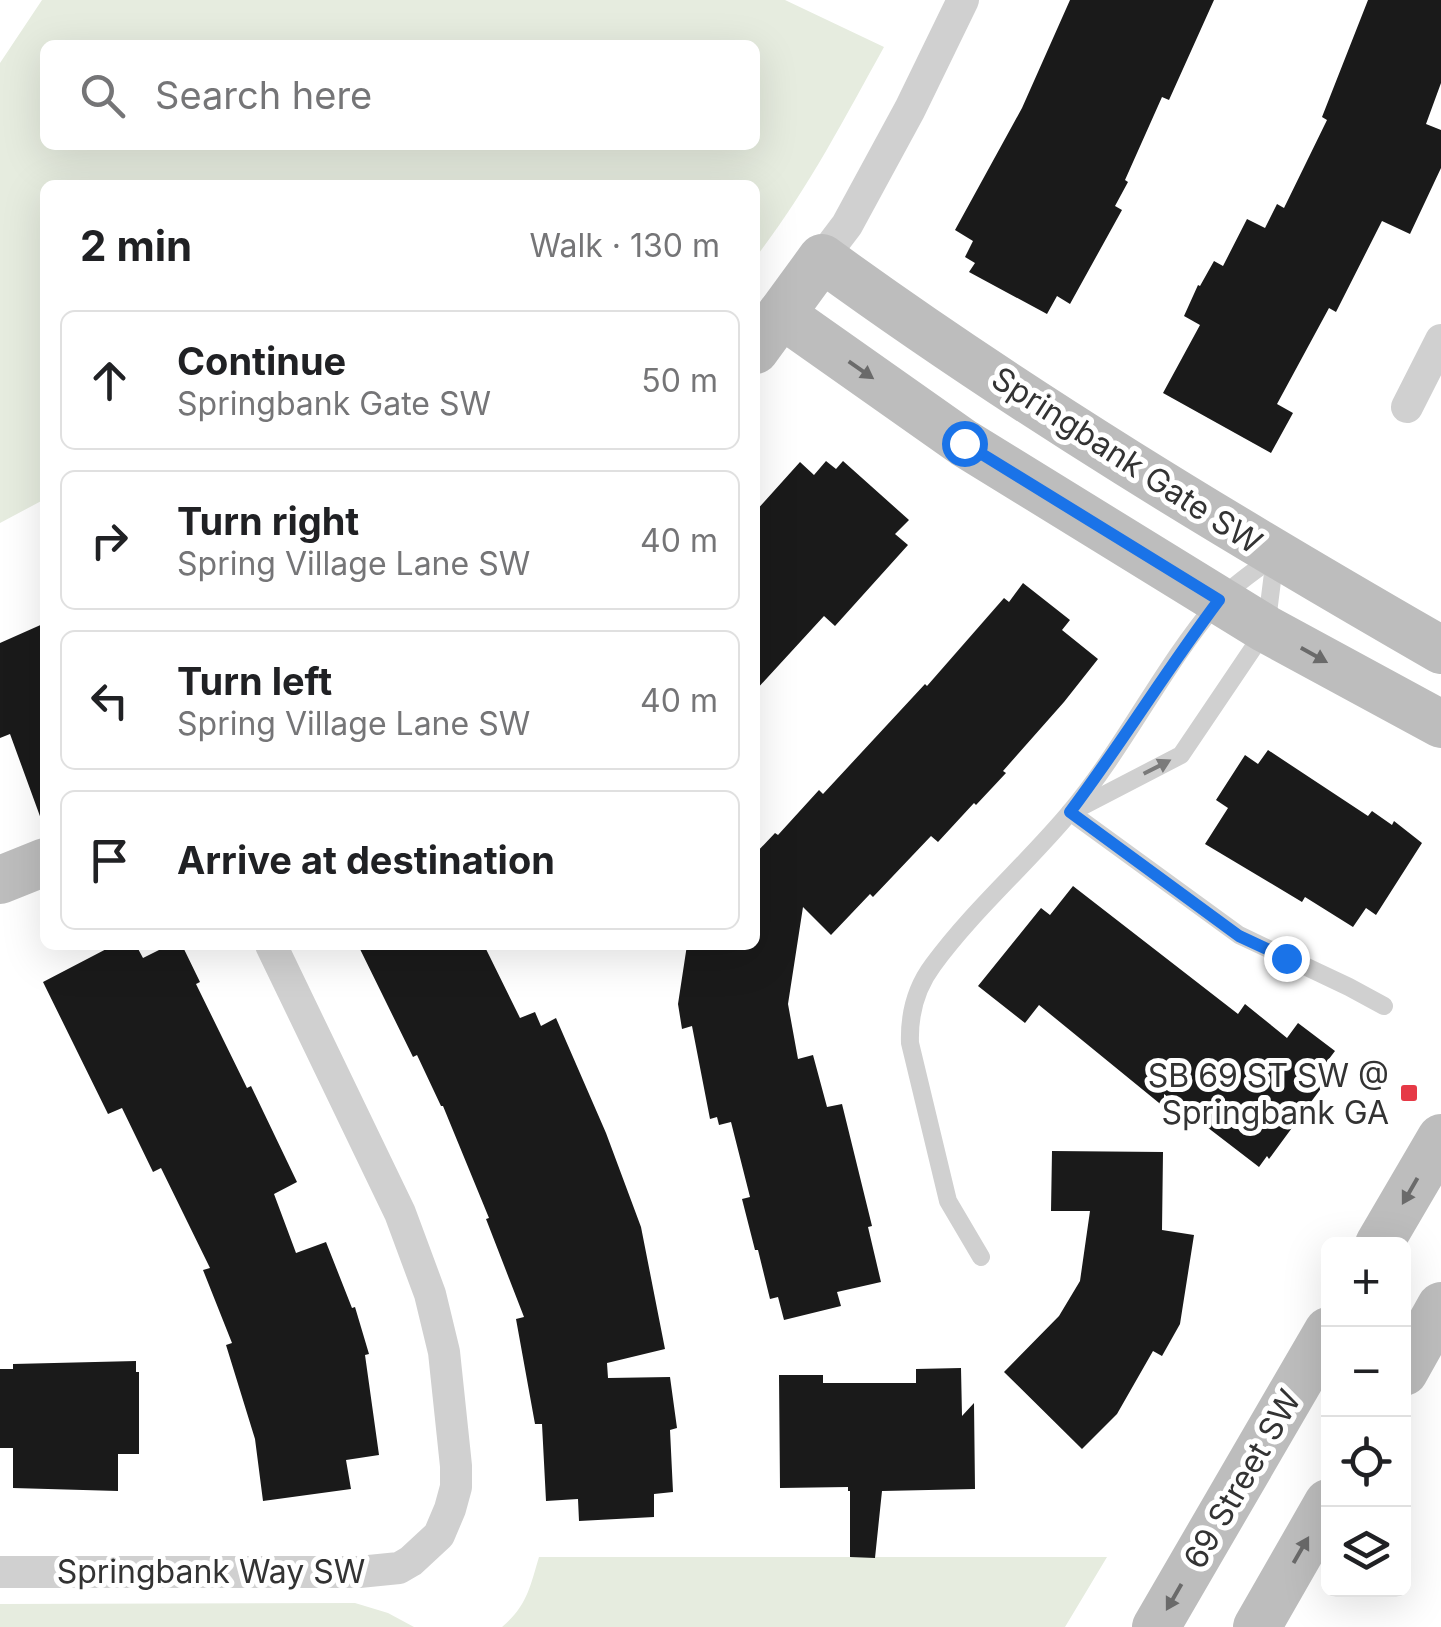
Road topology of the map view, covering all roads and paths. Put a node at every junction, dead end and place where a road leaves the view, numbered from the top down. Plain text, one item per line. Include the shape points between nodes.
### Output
1 (963, 0) edge
2 (822, 258) junction
3 (768, 332) edge
4 (1441, 340) edge
5 (1407, 407) dead end
6 (1276, 555) junction
7 (1219, 600) junction
8 (1266, 629) junction
9 (1441, 650) edge
10 (1441, 724) edge
11 (1070, 812) junction
12 (40, 864) edge
13 (0, 880) edge
14 (273, 950) edge
15 (1384, 1006) dead end
16 (1441, 1138) edge
17 (1383, 1237) edge
18 (980, 1257) dead end
19 (1441, 1306) edge
20 (1321, 1343) edge
21 (1411, 1360) edge
22 (1326, 1507) edge
23 (0, 1572) edge
24 (1156, 1627) edge
25 (1258, 1627) edge

1 - 2 street via 847,225
2 - 3 street
2 - 6 street, Springbank Gate SW via 1098,445
3 -> 7 street, Springbank Gate SW
4 - 5 street
6 - 7 lane
6 - 8 lane
6 - 9 street, Springbank Gate SW
7 - 8 street, Springbank Gate SW
7 - 11 lane
8 -> 10 street, Springbank Gate SW
11 -> 8 lane via 1181,755
11 - 15 lane via 1239,936
11 - 18 lane via 933,965 909,1018 948,1201
12 - 13 street
14 - 23 street, Springbank Way SW via 400,1213 430,1294 444,1352 456,1466 439,1536 399,1568 372,1571
16 -> 17 street
19 - 21 street
20 -> 24 street, 69 Street SW
25 -> 22 street

